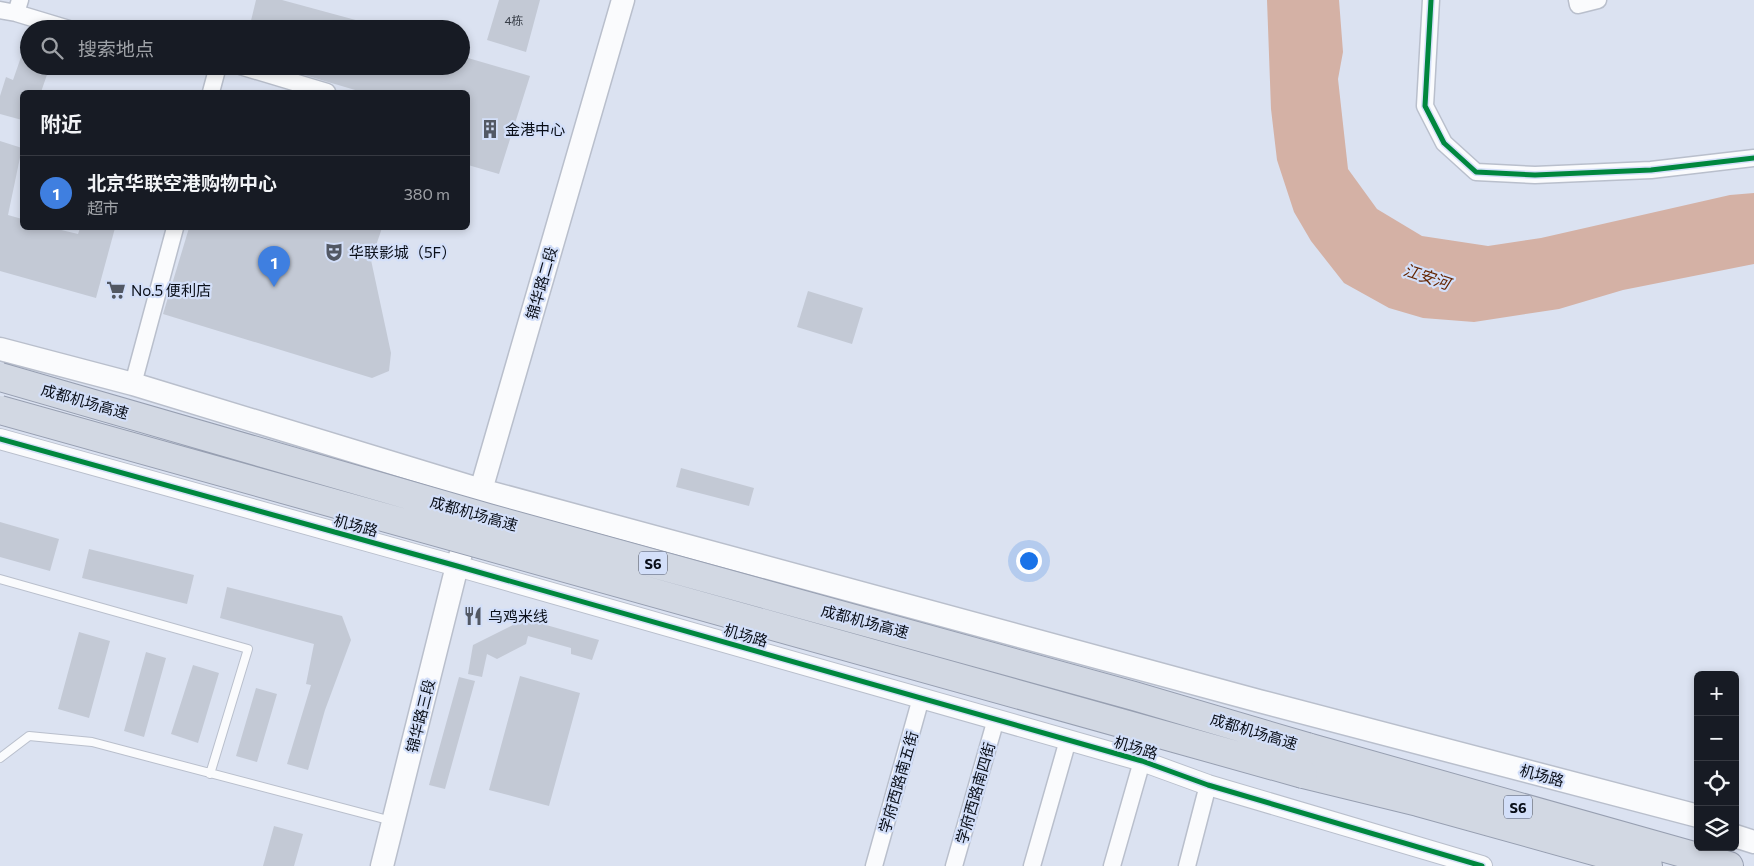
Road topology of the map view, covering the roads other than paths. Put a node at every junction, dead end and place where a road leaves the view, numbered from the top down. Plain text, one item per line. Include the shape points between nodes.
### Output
1 (623, 0) edge
2 (1431, 0) edge
3 (1577, 0) edge
4 (1598, 0) edge
5 (12, 8) edge
6 (45, 20) edge
7 (216, 75) edge
8 (270, 75) edge
9 (212, 90) edge
10 (320, 90) edge
11 (1754, 158) edge
12 (174, 230) edge
13 (0, 349) edge
14 (0, 377) edge
15 (132, 384) junction
16 (0, 410) edge
17 (0, 439) edge
18 (481, 490) junction
19 (457, 566) junction
20 (0, 579) edge
21 (921, 698) junction
22 (996, 719) junction
23 (1068, 740) junction
24 (0, 758) edge
25 (1142, 761) junction
26 (210, 774) junction
27 (1208, 785) junction
28 (1660, 806) junction
29 (1694, 815) edge
30 (394, 822) junction
31 (1694, 824) edge
32 (1739, 827) edge
33 (1754, 832) edge
34 (1739, 837) edge
35 (1754, 842) edge
36 (382, 866) edge
37 (874, 866) edge
38 (954, 866) edge
39 (1032, 866) edge
40 (1112, 866) edge
41 (1187, 866) edge
42 (1482, 866) edge
43 (1648, 866) edge
44 (1729, 866) edge

1 - 18 main road, 锦华路二段
2 - 11 street via 1425,106 1444,143 1476,172 1535,175 1632,171
3 - 4 street via 1578,5
5 - 6 street
7 - 9 street
8 - 10 street
12 - 15 street
13 - 15 main road, 机场路
14 - 44 highway, 成都机场高速 / S6, bridge via 488,518 1134,696
15 - 18 main road, 机场路
16 - 43 highway, 成都机场高速 / S6, bridge via 1303,774 1418,802
17 - 19 street, 机场路
18 - 19 main road, 锦华路二段
18 - 28 main road, 机场路
19 - 21 street, 机场路
19 - 30 main road, 锦华路三段
20 - 26 lane via 248,649
21 - 22 street, 机场路
21 - 37 street, 学府西路南五街
22 - 23 street, 机场路
22 - 38 street, 学府西路南四街
23 - 25 street, 机场路
23 - 39 street
24 - 26 lane via 29,736 92,742
25 - 27 street, 机场路
25 - 40 street
26 - 30 lane
27 - 41 street
27 - 42 street, 机场路
28 - 29 main road, 机场路
28 - 31 main road
30 - 36 main road, 锦华路三段
32 - 33 main road
34 - 35 main road

